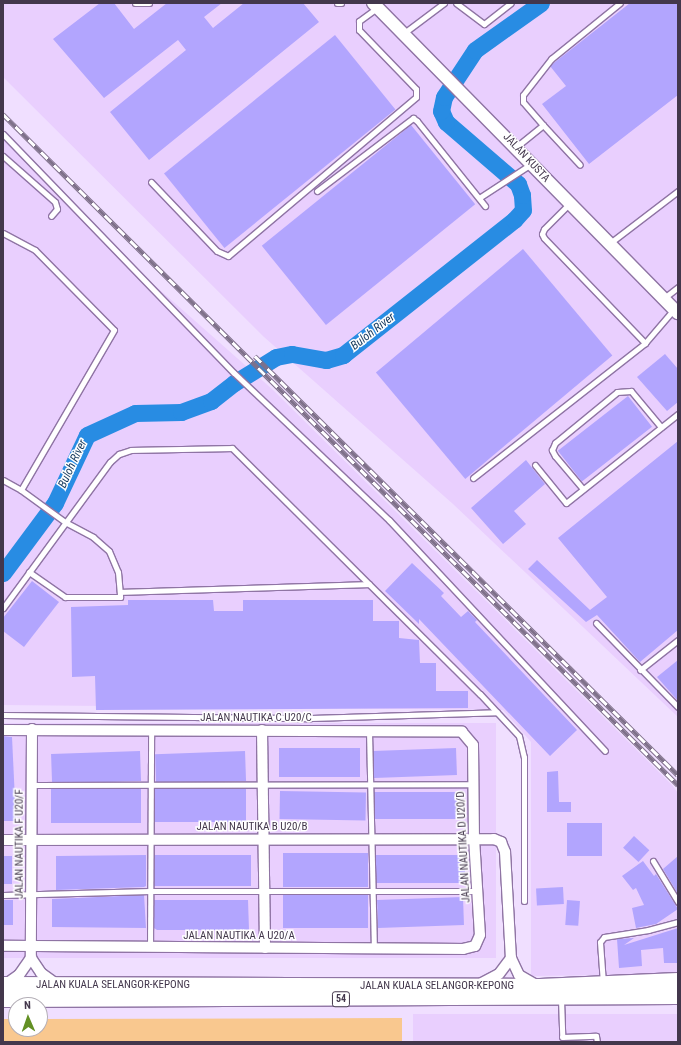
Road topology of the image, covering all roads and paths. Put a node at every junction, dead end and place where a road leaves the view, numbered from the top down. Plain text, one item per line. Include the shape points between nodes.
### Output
1 (135, 3) edge
2 (149, 3) edge
3 (337, 3) edge
4 (341, 3) edge
5 (444, 3) edge
6 (456, 3) edge
7 (511, 3) edge
8 (620, 3) edge
9 (376, 5) edge
10 (404, 33) junction
11 (543, 125) junction
12 (3, 134) edge
13 (516, 147) junction
14 (3, 156) edge
15 (532, 164) junction
16 (580, 164) dead end
17 (152, 182) dead end
18 (317, 191) dead end
19 (678, 191) edge
20 (479, 198) junction
21 (569, 204) junction
22 (485, 206) dead end
23 (51, 216) dead end
24 (3, 233) edge
25 (610, 244) junction
26 (678, 287) edge
27 (663, 298) junction
28 (676, 311) edge
29 (645, 343) junction
30 (678, 414) edge
31 (661, 427) junction
32 (535, 465) dead end
33 (473, 478) dead end
34 (4, 481) edge
35 (583, 489) junction
36 (21, 490) junction
37 (64, 521) junction
38 (29, 572) junction
39 (369, 584) junction
40 (120, 592) junction
41 (3, 608) edge
42 (596, 623) dead end
43 (678, 640) edge
44 (640, 670) junction
45 (678, 707) edge
46 (497, 712) junction
47 (3, 715) edge
48 (32, 729) junction
49 (3, 730) edge
50 (151, 730) junction
51 (262, 730) junction
52 (369, 730) junction
53 (473, 745) joint
54 (605, 751) dead end
55 (32, 784) junction
56 (473, 784) junction
57 (150, 785) junction
58 (263, 785) junction
59 (370, 785) junction
60 (474, 838) junction
61 (264, 839) junction
62 (372, 839) junction
63 (3, 840) edge
64 (32, 840) junction
65 (150, 840) junction
66 (653, 861) dead end
67 (150, 891) junction
68 (264, 891) junction
69 (374, 891) junction
70 (478, 891) junction
71 (32, 894) junction
72 (3, 895) edge
73 (524, 901) dead end
74 (678, 902) edge
75 (678, 922) edge
76 (3, 946) edge
77 (31, 946) junction
78 (475, 946) joint
79 (374, 947) junction
80 (150, 948) junction
81 (265, 948) junction
82 (31, 958) junction
83 (511, 958) junction
84 (678, 981) edge
85 (57, 984) junction
86 (475, 986) junction
87 (540, 986) junction
88 (603, 986) junction
89 (3, 989) edge
90 (678, 996) edge
91 (560, 998) junction
92 (597, 1042) edge

1 - 2 lane
3 - 4 lane
5 - 10 lane
6 - 7 lane via 484,24
8 - 11 lane via 551,59 523,95 523,102
9 - 10 street, JALAN KUSTA
9 - 17 lane via 360,21 359,30 416,89 416,97 228,256 217,251
10 - 13 street, JALAN KUSTA
11 - 13 lane
11 - 16 lane
12 - 54 lane via 80,210 234,373 389,520
13 - 15 street, JALAN KUSTA
14 - 23 lane via 55,202 57,209
15 - 20 lane
15 - 21 street, JALAN KUSTA
18 - 20 lane via 413,118
19 - 25 lane
20 - 22 lane
21 - 25 street, JALAN KUSTA
21 - 29 lane via 544,229 544,238
24 - 36 lane via 35,250 114,330
25 - 27 street, JALAN KUSTA
26 - 27 lane
27 - 28 street, JALAN KUSTA
28 - 29 lane
29 - 33 lane
30 - 31 lane
31 - 35 lane
31 - 35 lane via 631,391 617,392 555,444 552,450 554,456
32 - 35 lane via 566,503
34 - 36 lane
36 - 37 lane
37 - 38 lane
37 - 39 lane via 119,454 131,450 232,448
37 - 40 lane via 93,537 109,551 118,572
38 - 40 lane via 65,597 120,597
38 - 41 lane
39 - 40 lane
39 - 46 lane
42 - 44 lane
43 - 44 lane
44 - 45 lane
46 - 47 lane via 311,718
46 - 73 lane via 519,736 523,748
48 - 49 street, JALAN NAUTIKA C U20/C
48 - 50 street, JALAN NAUTIKA C U20/C
48 - 55 street, JALAN NAUTIKA F U20/F
50 - 51 street, JALAN NAUTIKA C U20/C
50 - 57 lane
51 - 52 street, JALAN NAUTIKA C U20/C
51 - 58 street
52 - 53 street, JALAN NAUTIKA C U20/C via 456,730 467,736
52 - 59 lane
53 - 56 street, JALAN NAUTIKA D U20/D
55 - 57 lane
55 - 64 street, JALAN NAUTIKA F U20/F
56 - 59 lane
56 - 60 street, JALAN NAUTIKA D U20/D
57 - 58 lane
57 - 65 lane
58 - 59 lane
58 - 61 street
59 - 62 lane
60 - 62 street, JALAN NAUTIKA B U20/B
60 - 70 street, JALAN NAUTIKA D U20/D
60 - 83 street, JALAN NAUTIKA B U20/B via 491,838 501,842 505,852
61 - 62 street, JALAN NAUTIKA B U20/B
61 - 65 street, JALAN NAUTIKA B U20/B
61 - 68 street
62 - 69 lane
63 - 64 street, JALAN NAUTIKA B U20/B
64 - 65 street, JALAN NAUTIKA B U20/B
64 - 71 street, JALAN NAUTIKA F U20/F
65 - 67 lane
66 - 74 lane
67 - 68 lane
67 - 71 lane
67 - 80 lane
68 - 69 lane
68 - 81 street
69 - 70 lane
69 - 79 lane
70 - 78 street, JALAN NAUTIKA D U20/D via 480,935
71 - 72 lane
71 - 77 street, JALAN NAUTIKA F U20/F
75 - 88 lane via 604,937 600,942
76 - 77 street, JALAN NAUTIKA A U20/A
77 - 80 street, JALAN NAUTIKA A U20/A
77 - 82 street, JALAN NAUTIKA F U20/F
78 - 79 street, JALAN NAUTIKA A U20/A via 463,949
79 - 81 street, JALAN NAUTIKA A U20/A
80 - 81 street, JALAN NAUTIKA A U20/A
82 - 85 street via 41,973
82 - 89 street via 19,975
83 - 86 street via 499,974
83 - 87 street via 520,975
84 - 88 highway, JALAN KUALA SELANGOR-KEPONG / 54
85 - 86 highway, JALAN KUALA SELANGOR-KEPONG / 54
85 - 89 highway, JALAN KUALA SELANGOR-KEPONG / 54
86 - 87 highway, JALAN KUALA SELANGOR-KEPONG / 54
87 - 88 highway, JALAN KUALA SELANGOR-KEPONG / 54
89 - 91 highway, JALAN KUALA SELANGOR-KEPONG / 54
90 - 91 highway, JALAN KUALA SELANGOR-KEPONG / 54
91 - 92 lane via 562,1037 596,1036

